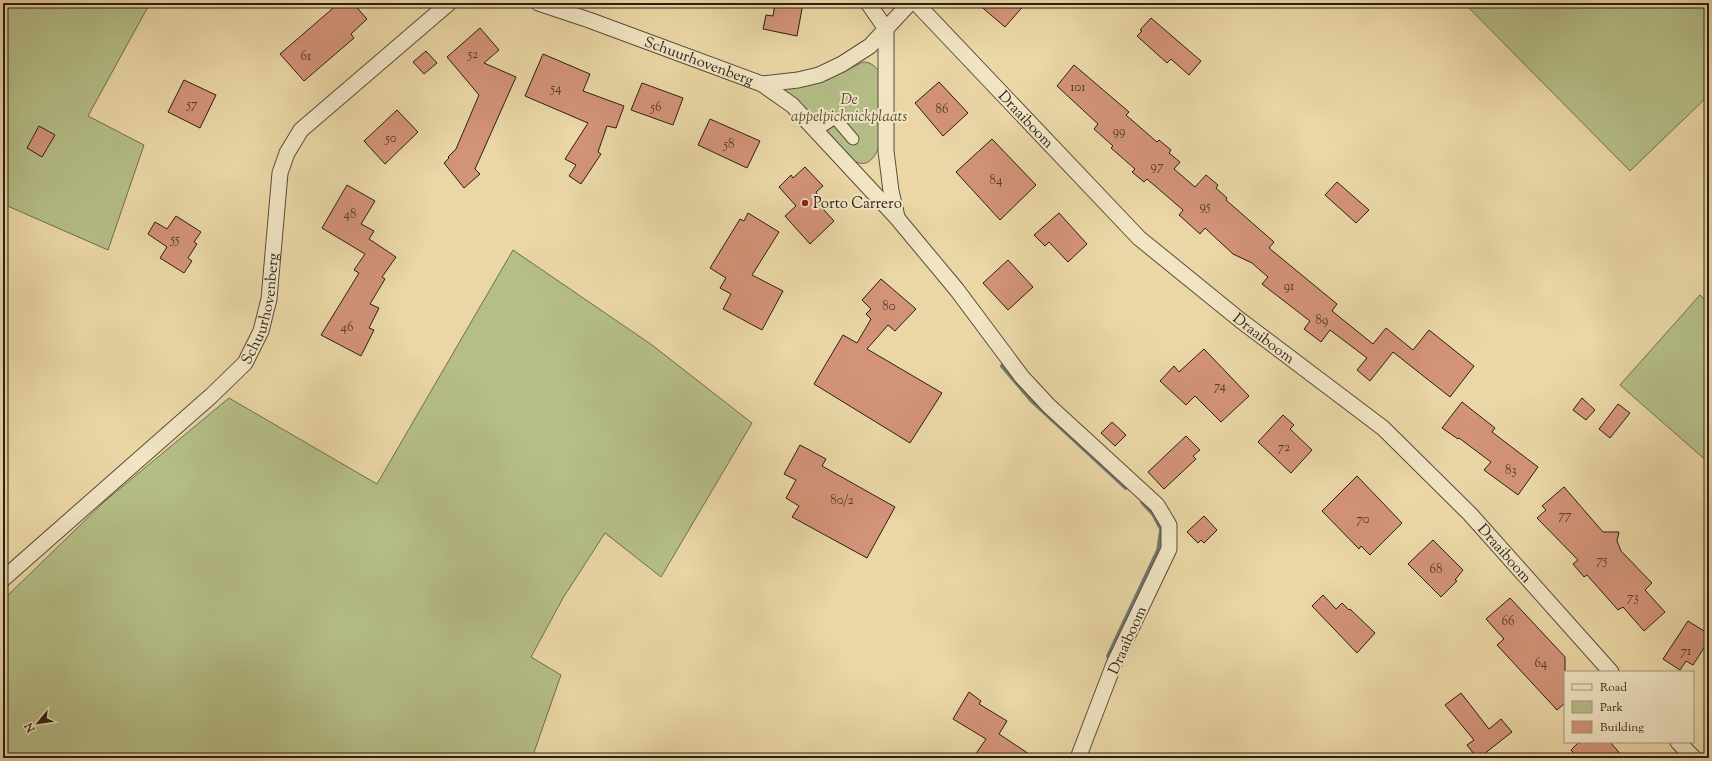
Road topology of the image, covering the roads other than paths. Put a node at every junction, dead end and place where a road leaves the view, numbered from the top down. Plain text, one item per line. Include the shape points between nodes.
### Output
1 (449, 3) edge
2 (538, 3) edge
3 (868, 3) edge
4 (910, 3) edge
5 (916, 3) edge
6 (886, 29) junction
7 (762, 84) junction
8 (817, 130) junction
9 (853, 139) dead end
10 (897, 218) junction
11 (3, 578) edge
12 (1610, 671) edge
13 (1679, 743) edge
14 (1078, 758) edge
15 (1694, 758) edge

1 - 11 street, Schuurhovenberg via 301,130 287,153 280,173 269,299 261,331 245,363 211,396
2 - 7 street, Schuurhovenberg
3 - 6 street
4 - 6 street, Schuurhovenberg
5 - 12 street, Draaiboom via 1139,238 1240,320 1383,428 1470,514
6 - 7 street, Schuurhovenberg via 870,46 819,75
6 - 10 street, Draaiboom via 886,151
7 - 8 street, Draaiboom via 792,105
8 - 9 street via 835,118
8 - 10 street, Draaiboom
10 - 14 street, Draaiboom via 957,290 1022,377 1049,406 1157,505 1169,525 1168,549 1114,664
13 - 15 street

